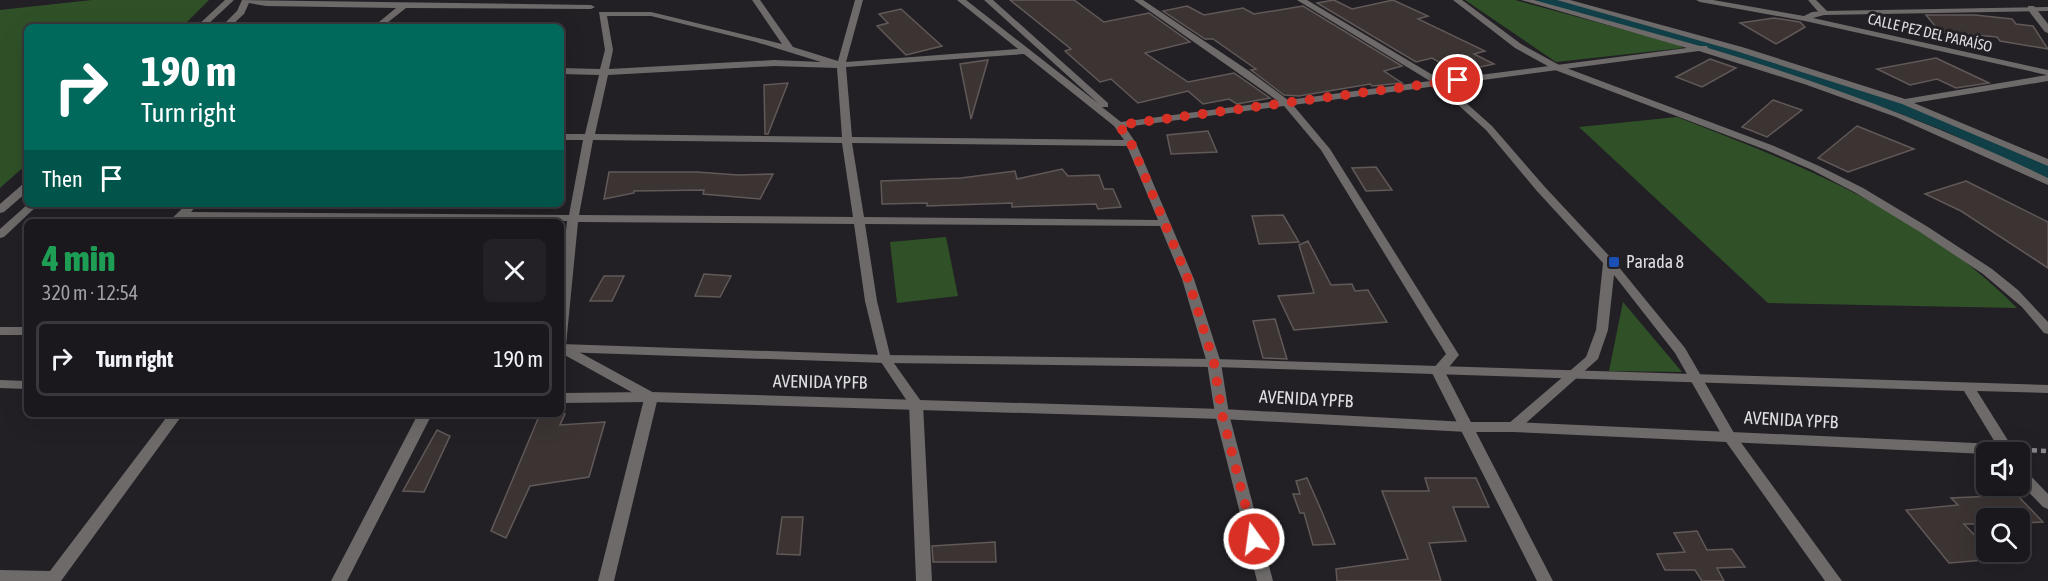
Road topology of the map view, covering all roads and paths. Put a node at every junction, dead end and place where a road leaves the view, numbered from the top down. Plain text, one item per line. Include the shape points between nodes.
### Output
1 (230, 0) edge
2 (246, 0) edge
3 (756, 0) edge
4 (859, 0) edge
5 (961, 0) edge
6 (988, 0) edge
7 (1138, 0) edge
8 (1301, 0) edge
9 (1457, 0) edge
10 (1525, 0) edge
11 (1561, 0) edge
12 (1700, 0) edge
13 (1812, 0) edge
14 (1990, 0) edge
15 (268, 2) edge
16 (407, 2) edge
17 (590, 4) edge
18 (2031, 8) junction
19 (1996, 9) junction
20 (2048, 9) edge
21 (1824, 12) junction
22 (602, 14) junction
23 (1805, 19) junction
24 (203, 24) edge
25 (228, 24) edge
26 (381, 24) edge
27 (2048, 30) edge
28 (1704, 48) junction
29 (790, 50) junction
30 (1025, 51) junction
31 (841, 65) junction
32 (1558, 68) junction
33 (564, 71) edge
34 (605, 72) junction
35 (2048, 75) edge
36 (1438, 82) junction
37 (1285, 102) junction
38 (1905, 102) junction
39 (1119, 125) junction
40 (564, 137) edge
41 (589, 137) junction
42 (847, 140) junction
43 (1131, 143) junction
44 (2048, 163) edge
45 (2048, 182) edge
46 (24, 189) edge
47 (30, 207) edge
48 (189, 207) edge
49 (0, 210) edge
50 (178, 218) edge
51 (376, 219) edge
52 (564, 220) edge
53 (573, 220) junction
54 (858, 221) junction
55 (1165, 223) junction
56 (0, 235) edge
57 (1609, 262) junction
58 (564, 312) edge
59 (2048, 330) edge
60 (0, 331) edge
61 (24, 331) edge
62 (564, 348) edge
63 (564, 350) edge
64 (885, 359) junction
65 (1214, 363) junction
66 (1438, 371) junction
67 (1575, 374) junction
68 (1695, 378) junction
69 (0, 384) edge
70 (24, 385) edge
71 (1968, 387) junction
72 (2048, 389) edge
73 (564, 398) edge
74 (651, 398) junction
75 (916, 404) junction
76 (1222, 414) junction
77 (174, 417) edge
78 (423, 417) edge
79 (1467, 427) junction
80 (1513, 427) junction
81 (1729, 436) junction
82 (2002, 442) edge
83 (1976, 449) edge
84 (2030, 451) edge
85 (2048, 451) edge
86 (2030, 484) edge
87 (2048, 503) edge
88 (0, 576) edge
89 (53, 580) edge
90 (339, 581) edge
91 (606, 581) edge
92 (924, 581) edge
93 (1265, 581) edge
94 (1545, 581) edge
95 (1834, 581) edge

1 - 24 street
2 - 15 street
2 - 25 street via 241,12
3 - 29 street
4 - 31 street
5 - 30 street
6 - 39 street via 1105,105
7 - 37 street
8 - 36 street
9 - 32 street via 1519,46
10 - 28 street
11 - 38 street via 1739,49
12 - 23 street, CALLE PEZ DEL PARAÍSO
13 - 21 street
14 - 19 street
15 - 16 street
16 - 17 street
16 - 26 street
17 - 22 street
18 - 19 street
18 - 20 street
18 - 27 street
19 - 21 street
21 - 23 street
22 - 29 street via 651,14
22 - 34 street via 609,50
23 - 35 street, CALLE PEZ DEL PARAÍSO
28 - 32 street
28 - 45 street via 1899,115
29 - 31 street
30 - 31 street
30 - 39 street
31 - 34 street via 774,63
31 - 42 street
32 - 36 street
32 - 59 street via 1772,148 1864,192 2006,285
33 - 34 street
34 - 41 street
35 - 38 street
36 - 37 street
36 - 57 street via 1490,128
37 - 39 street
37 - 66 street via 1325,149 1453,355
38 - 44 street
39 - 43 street
40 - 41 street
41 - 42 street
41 - 53 street
42 - 43 street
42 - 54 street
43 - 55 street
46 - 49 street
47 - 56 street
48 - 50 street
50 - 51 street
52 - 53 street
53 - 54 street
53 - 58 street
54 - 55 street
54 - 64 street
55 - 65 street via 1188,279
57 - 67 street via 1602,330 1592,359
57 - 68 street via 1680,351
60 - 61 street
62 - 64 street, AVENIDA YPFB
63 - 74 street
64 - 65 street, AVENIDA YPFB
64 - 75 street
65 - 66 street, AVENIDA YPFB
65 - 76 street
66 - 67 street, AVENIDA YPFB
66 - 79 street
67 - 68 street, AVENIDA YPFB
67 - 80 street
68 - 71 street, AVENIDA YPFB
68 - 81 street
69 - 70 street
71 - 72 street, AVENIDA YPFB
71 - 82 street
73 - 74 street, AVENIDA YPFB
74 - 75 street, AVENIDA YPFB
74 - 91 street
75 - 76 street, AVENIDA YPFB
75 - 92 street
76 - 79 street, AVENIDA YPFB
76 - 93 street
77 - 89 street
78 - 90 street
79 - 80 street, AVENIDA YPFB
79 - 94 street
80 - 81 street, AVENIDA YPFB
81 - 83 street, AVENIDA YPFB
81 - 95 street
84 - 85 path
86 - 87 street
88 - 89 street

